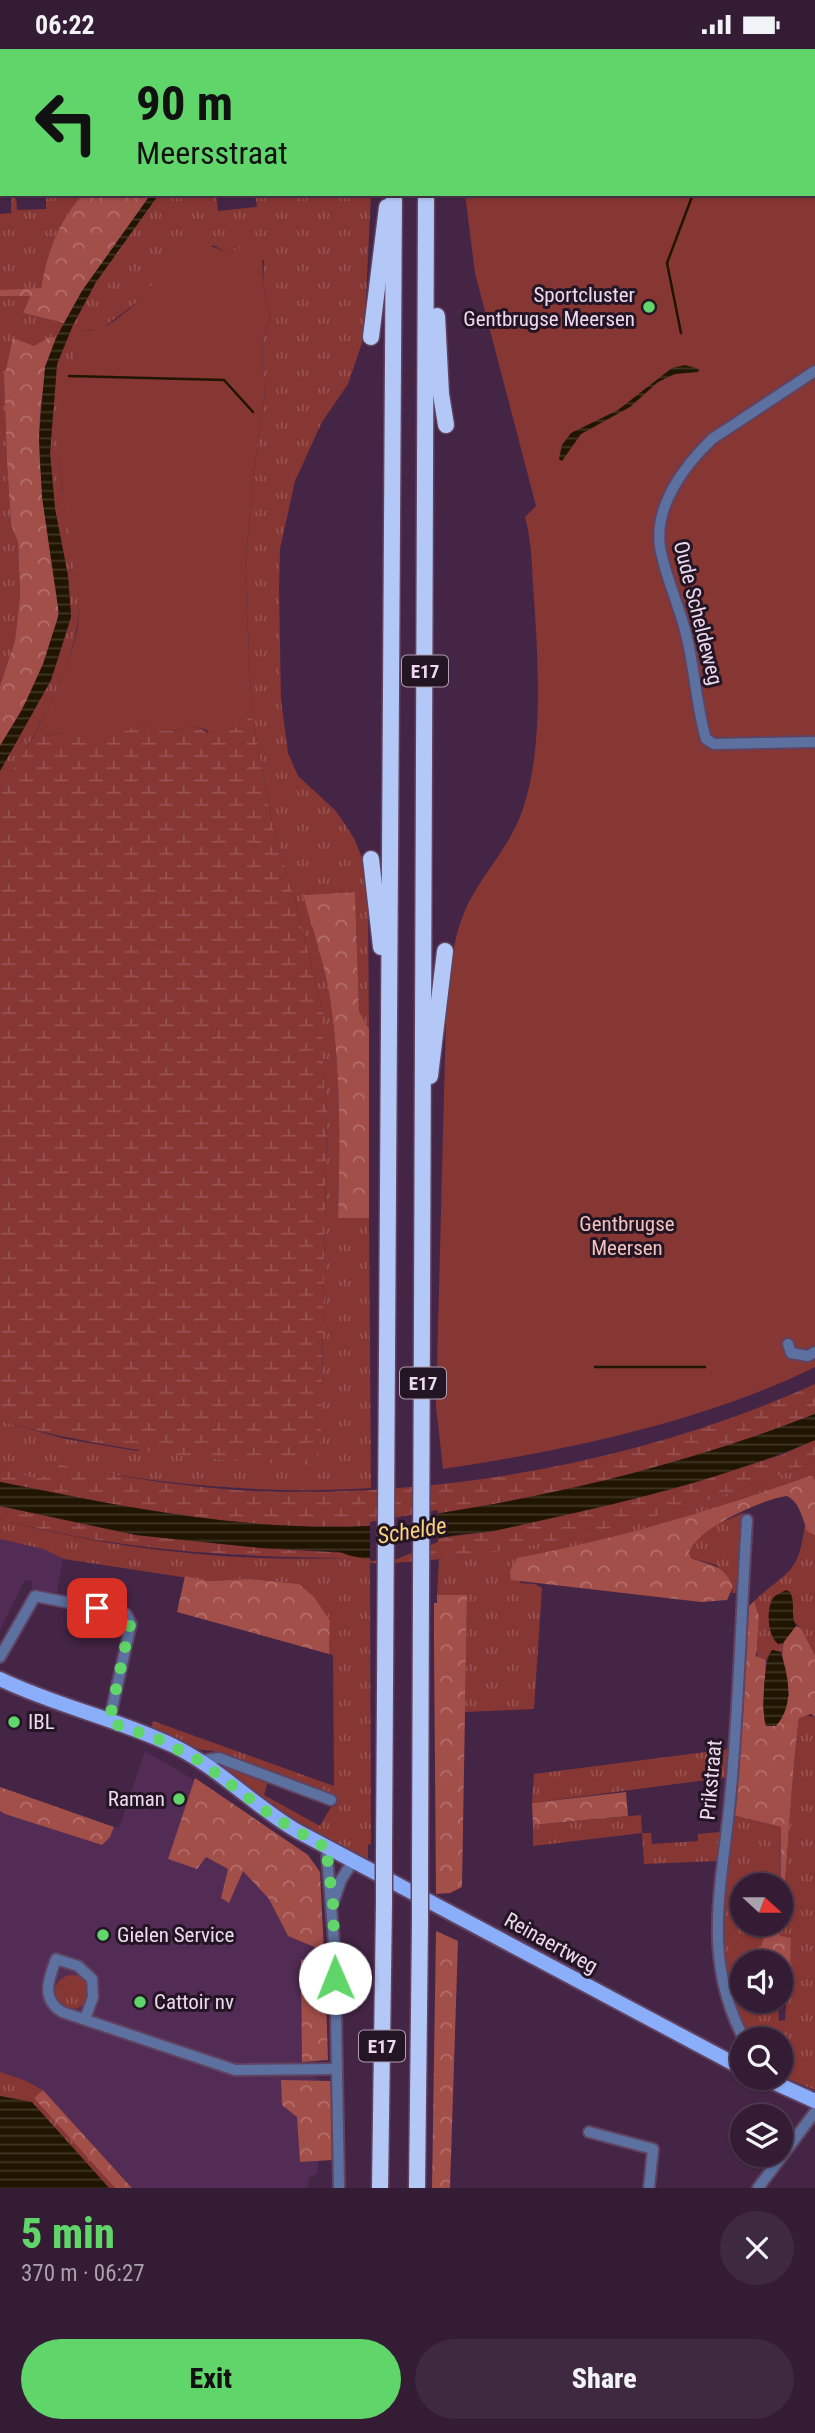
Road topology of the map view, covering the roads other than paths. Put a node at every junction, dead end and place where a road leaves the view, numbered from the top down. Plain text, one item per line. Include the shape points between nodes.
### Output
1 (391, 196) edge
2 (392, 196) edge
3 (426, 196) edge
4 (427, 235) junction
5 (371, 337) dead end
6 (815, 371) edge
7 (446, 425) dead end
8 (815, 742) edge
9 (371, 859) dead end
10 (445, 951) dead end
11 (388, 986) junction
12 (424, 1106) junction
13 (788, 1344) dead end
14 (815, 1352) edge
15 (747, 1520) dead end
16 (0, 1657) edge
17 (0, 1679) edge
18 (109, 1722) junction
19 (200, 1761) junction
20 (331, 1800) dead end
21 (341, 1855) junction
22 (333, 1903) junction
23 (85, 2019) junction
24 (739, 2027) edge
25 (730, 2062) edge
26 (335, 2069) junction
27 (791, 2090) edge
28 (815, 2101) edge
29 (815, 2112) edge
30 (589, 2132) dead end
31 (339, 2188) edge
32 (380, 2188) edge
33 (416, 2188) edge
34 (649, 2188) edge
35 (758, 2188) edge

1 - 5 highway via 383,227
2 - 11 highway, E17
3 - 4 highway, E17
4 - 7 highway via 435,270
4 - 12 highway, E17
6 - 8 street, Oude Scheldeweg via 697,453 667,501 659,529 694,667 706,739 714,744
9 - 11 highway
10 - 12 highway via 435,1056
11 - 32 highway, E17, bridge
12 - 33 highway, E17, bridge
13 - 14 street via 791,1353 799,1356
15 - 24 street, Prikstraat via 730,1801 716,1910 721,1985
16 - 18 street via 34,1596 126,1614 131,1624
17 - 18 main road, Reinaertweg
18 - 19 main road, Reinaertweg via 158,1739
19 - 20 street via 219,1758
19 - 21 main road, Reinaertweg via 275,1818
21 - 22 street via 341,1880
21 - 22 street via 327,1856
21 - 25 main road, Reinaertweg
22 - 26 street
23 - 23 street via 52,2006 47,1996 56,1959 78,1966 92,1979 93,1997
23 - 26 street via 235,2070
26 - 31 street
27 - 28 main road
29 - 35 street
30 - 34 street via 653,2149

